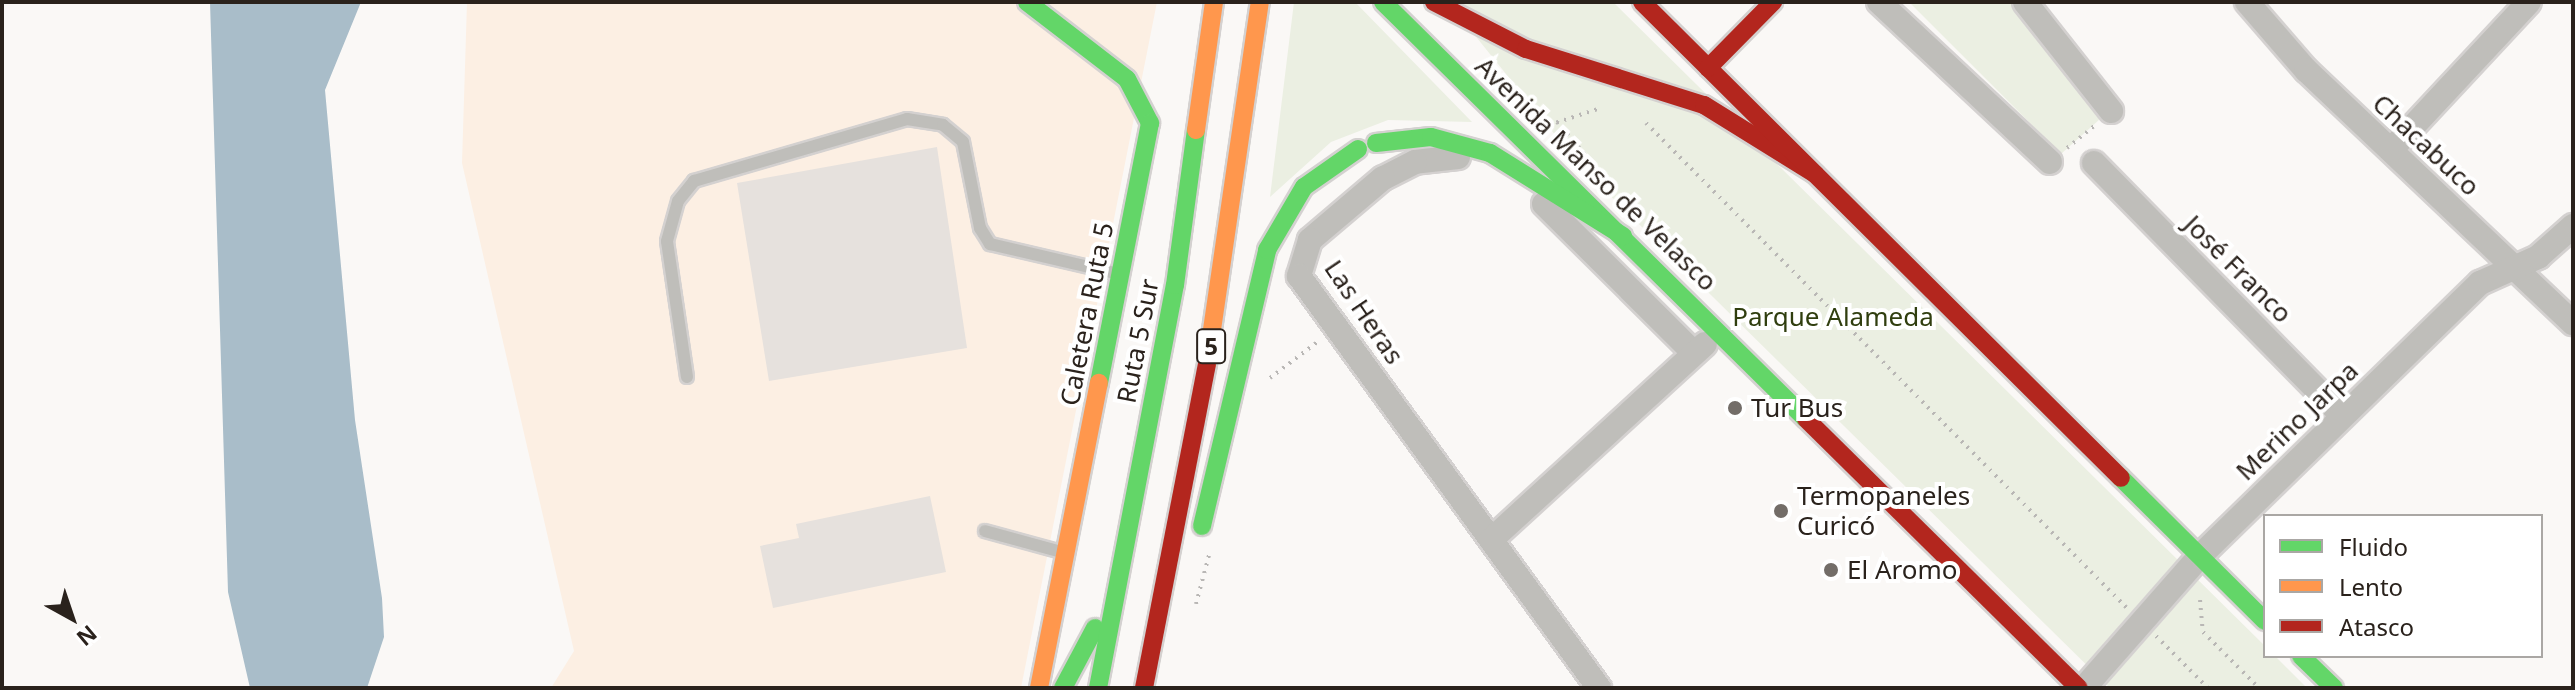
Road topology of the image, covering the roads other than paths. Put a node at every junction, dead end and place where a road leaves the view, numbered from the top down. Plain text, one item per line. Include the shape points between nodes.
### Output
1 (1027, 2) edge
2 (1214, 2) edge
3 (1260, 2) edge
4 (1383, 2) edge
5 (1434, 2) edge
6 (1642, 2) edge
7 (1773, 2) edge
8 (1879, 2) edge
9 (2025, 2) edge
10 (2529, 2) edge
11 (2261, 8) edge
12 (1708, 68) junction
13 (1680, 97) junction
14 (2111, 111) road end
15 (2391, 150) junction
16 (2050, 162) road end
17 (2094, 163) dead end
18 (1815, 174) junction
19 (2573, 226) edge
20 (1623, 236) junction
21 (2512, 266) junction
22 (1122, 274) junction
23 (2573, 323) edge
24 (1721, 332) junction
25 (1694, 353) junction
26 (687, 377) dead end
27 (2342, 415) junction
28 (985, 531) dead end
29 (1491, 540) junction
30 (1065, 553) junction
31 (2200, 556) junction
32 (1120, 571) junction
33 (2263, 619) edge
34 (2303, 658) edge
35 (1039, 688) edge
36 (1063, 688) edge
37 (1098, 688) edge
38 (1144, 688) edge
39 (1150, 688) edge
40 (1599, 688) edge
41 (2082, 688) edge
42 (2334, 688) edge

1 - 22 main road, Caletera Ruta 5 via 1115,67 1148,113
2 - 32 main road, Ruta 5 Sur / 5 via 1180,258
3 - 38 main road, 5 via 1228,254
4 - 20 main road, Avenida Manso de Velasco
5 - 13 main road via 1526,49
6 - 12 main road
7 - 12 main road
8 - 16 street
9 - 14 street
10 - 15 street
11 - 15 street, Chacabuco
12 - 13 main road
12 - 18 main road
13 - 18 main road via 1734,121
15 - 21 street, Chacabuco
17 - 27 street, José Franco
18 - 31 main road
19 - 21 street, Merino Jarpa via 2548,251
20 - 24 main road, Avenida Manso de Velasco
20 - 39 main road via 1471,146 1420,137 1367,146 1304,187 1267,250 1193,557
21 - 23 street, Chacabuco
21 - 27 street, Merino Jarpa via 2480,283
22 - 26 lane via 990,244 980,228 963,142 943,125 907,119 694,181 678,201 667,241
22 - 30 main road, Caletera Ruta 5
24 - 25 street
24 - 41 main road, Avenida Manso de Velasco
25 - 29 street
25 - 29 street, Las Heras via 1520,181 1468,158 1424,160 1383,178 1310,240 1299,276
27 - 31 street, Merino Jarpa
28 - 30 lane
29 - 40 street, Las Heras
30 - 35 main road, Caletera Ruta 5
31 - 33 main road
31 - 41 street, Merino Jarpa
32 - 36 main road
32 - 37 main road, Ruta 5 Sur / 5
34 - 42 main road

